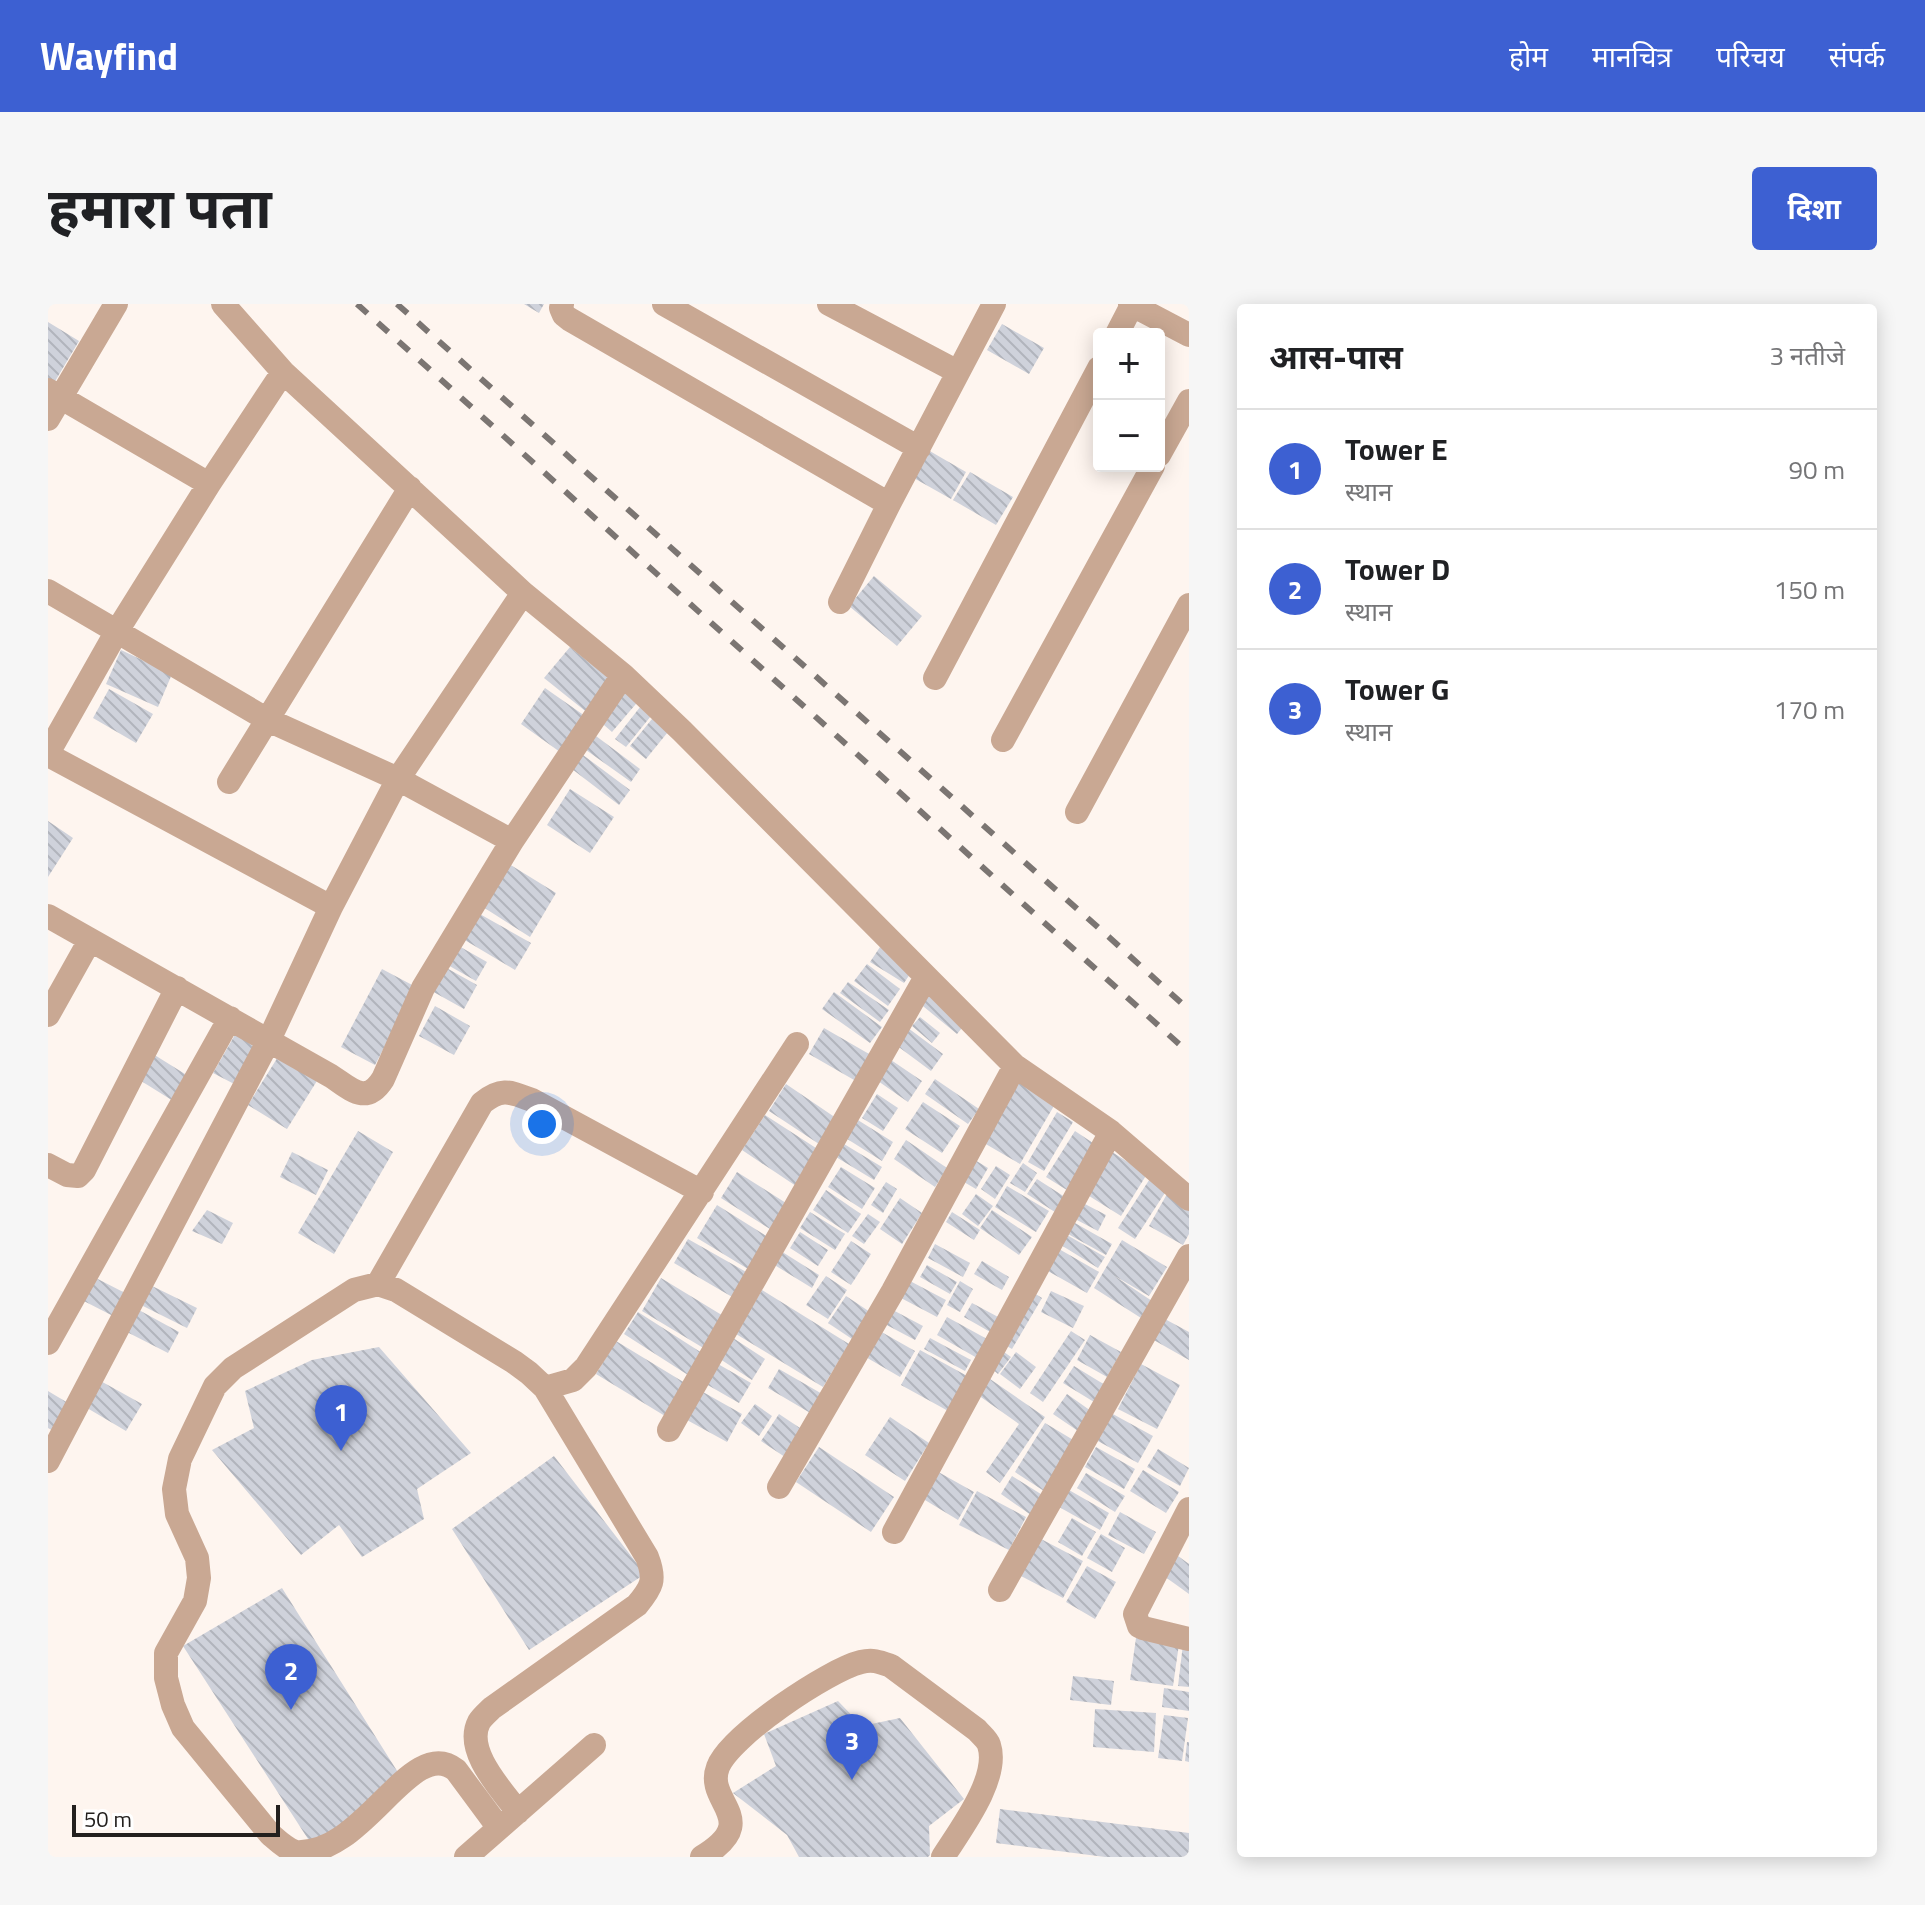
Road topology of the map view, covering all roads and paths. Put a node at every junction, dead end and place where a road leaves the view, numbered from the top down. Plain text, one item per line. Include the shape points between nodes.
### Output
1 (116, 304) edge
2 (223, 304) edge
3 (562, 304) edge
4 (664, 304) edge
5 (829, 304) edge
6 (993, 304) edge
7 (1131, 305) edge
8 (1120, 328) edge
9 (1189, 335) edge
10 (283, 372) junction
11 (958, 372) junction
12 (1093, 379) edge
13 (54, 393) edge
14 (1189, 401) edge
15 (48, 419) edge
16 (1165, 444) edge
17 (919, 448) junction
18 (1150, 472) edge
19 (209, 484) junction
20 (410, 488) junction
21 (889, 504) junction
22 (48, 591) edge
23 (523, 593) junction
24 (840, 602) dead end
25 (1189, 605) edge
26 (117, 631) junction
27 (623, 675) junction
28 (935, 678) dead end
29 (268, 720) junction
30 (1003, 740) dead end
31 (48, 754) edge
32 (398, 779) junction
33 (229, 782) dead end
34 (1077, 812) dead end
35 (512, 841) junction
36 (331, 907) junction
37 (48, 916) edge
38 (90, 940) junction
39 (926, 977) junction
40 (177, 988) junction
41 (48, 1015) edge
42 (230, 1018) junction
43 (269, 1040) junction
44 (797, 1044) dead end
45 (1015, 1066) junction
46 (1111, 1132) junction
47 (48, 1165) edge
48 (702, 1192) junction
49 (1189, 1199) edge
50 (1189, 1256) edge
51 (378, 1284) junction
52 (48, 1343) edge
53 (545, 1388) junction
54 (669, 1430) dead end
55 (48, 1461) edge
56 (779, 1487) dead end
57 (1189, 1509) edge
58 (894, 1532) dead end
59 (1000, 1590) dead end
60 (1189, 1639) edge
61 (594, 1745) dead end
62 (509, 1820) junction
63 (466, 1857) edge
64 (702, 1857) edge
65 (943, 1857) edge

1 - 13 street
2 - 10 street
3 - 21 street via 569,319
4 - 17 street
5 - 11 street
6 - 11 street
7 - 8 street
7 - 9 street
10 - 19 street
10 - 20 street
11 - 17 street
12 - 28 street
13 - 15 street
13 - 19 street
14 - 16 street
17 - 21 street
18 - 30 street
19 - 26 street
20 - 23 street
20 - 29 street
21 - 24 street
22 - 26 street
23 - 27 street
23 - 32 street
25 - 34 street
26 - 29 street
26 - 31 street
27 - 35 street
27 - 39 street
29 - 32 street
29 - 33 street
31 - 36 street
32 - 35 street
32 - 36 street
35 - 43 street via 423,988 377,1089 355,1092
36 - 43 street
37 - 38 street
38 - 40 street
38 - 41 street
39 - 45 street
39 - 54 street
40 - 42 street
40 - 47 street via 84,1170 78,1176 67,1175
42 - 43 street
42 - 52 street
43 - 55 street
44 - 48 street
45 - 46 street
45 - 56 street
46 - 49 street
46 - 58 street
48 - 51 street via 532,1100 508,1091 493,1094 482,1103
48 - 53 street via 586,1367 573,1380
50 - 59 street
51 - 53 street via 415,1300 489,1346
51 - 62 street via 354,1290 253,1354 215,1386 180,1459 174,1489 199,1578 195,1601 166,1653 166,1678 183,1728 270,1834 298,1854 329,1855 351,1843 422,1769 441,1764 450,1765
53 - 62 street via 654,1574 637,1605 479,1722 479,1757
57 - 60 street via 1135,1614 1139,1626
61 - 62 street
62 - 63 street
64 - 65 street via 720,1846 729,1831 731,1815 716,1779 726,1753 792,1697 852,1665 877,1660 988,1742 987,1782

